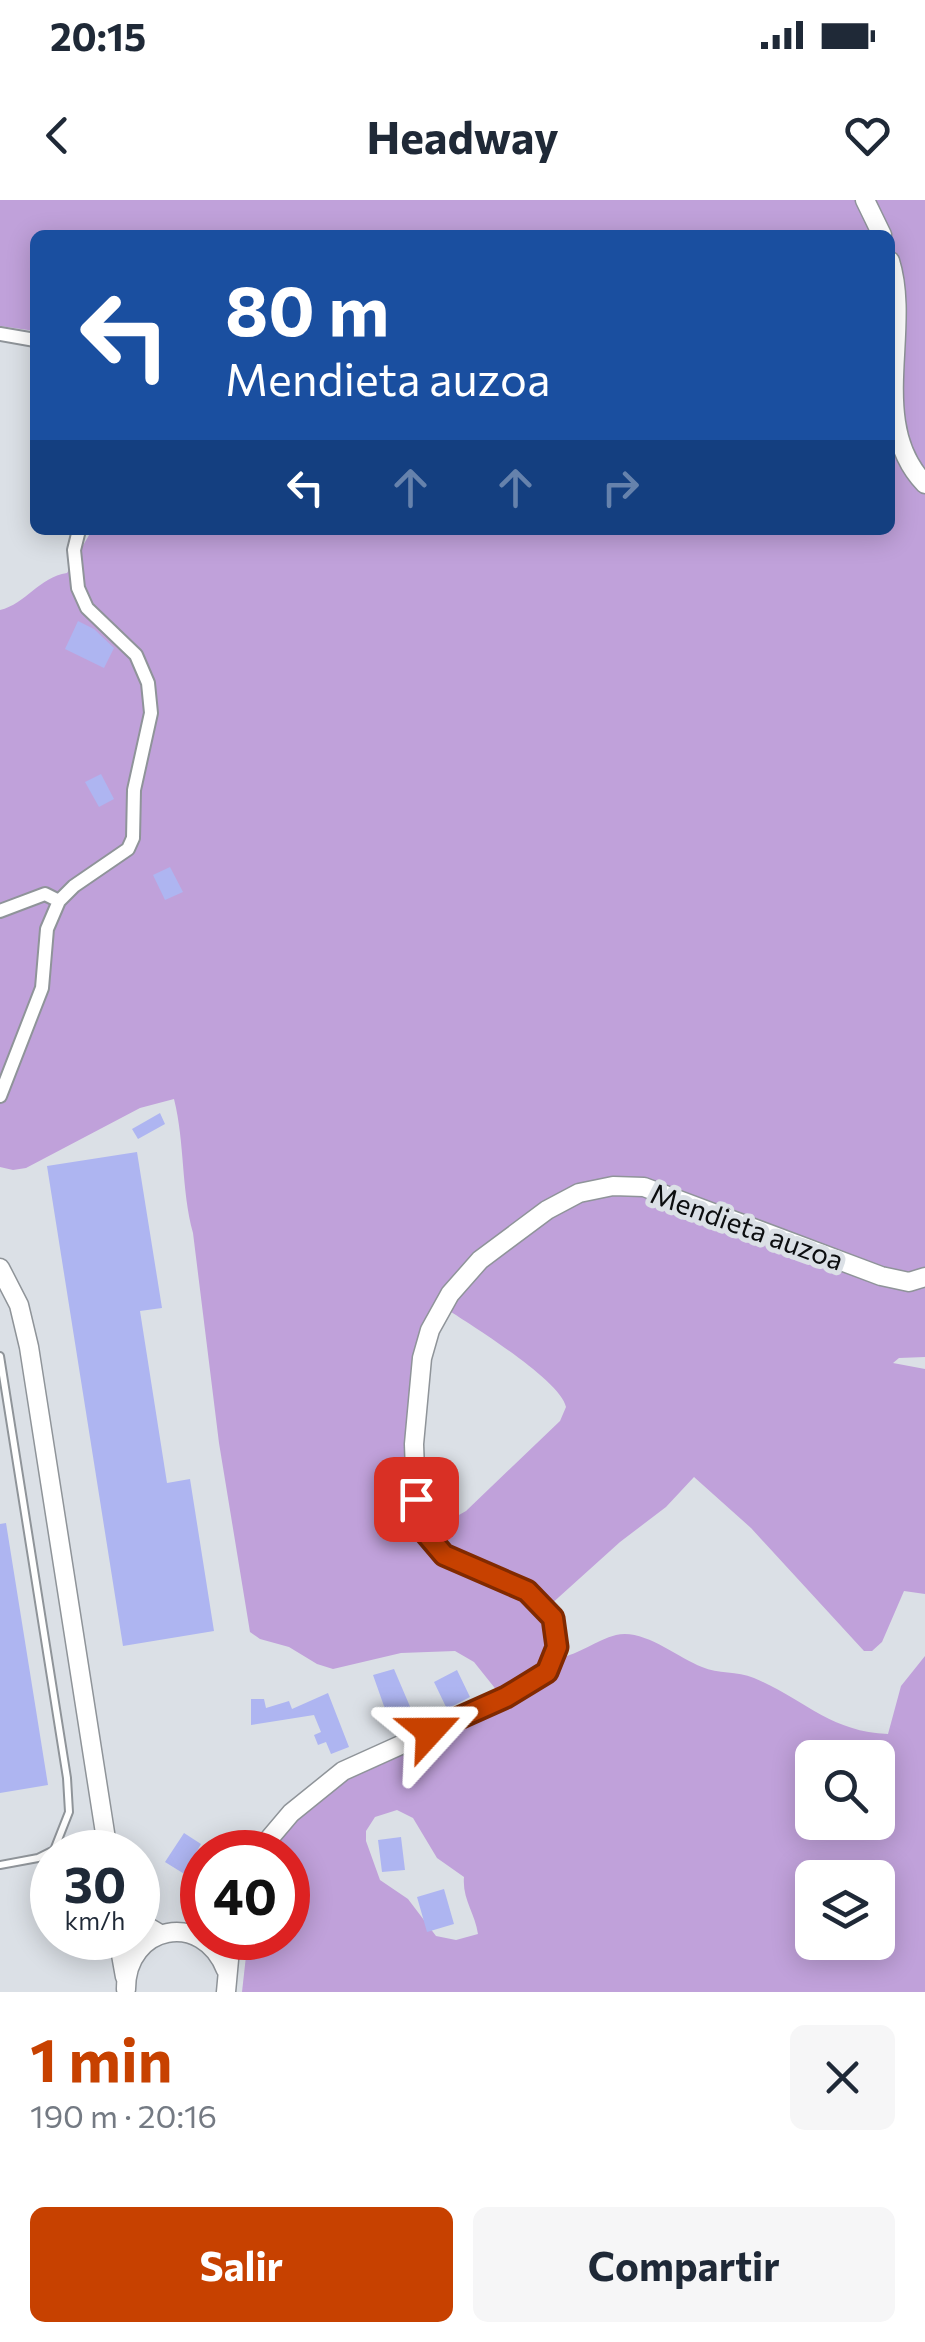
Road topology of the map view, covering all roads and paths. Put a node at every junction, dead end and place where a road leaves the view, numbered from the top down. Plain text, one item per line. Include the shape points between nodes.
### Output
1 (864, 200) edge
2 (879, 230) edge
3 (895, 293) edge
4 (0, 334) edge
5 (30, 339) edge
6 (895, 405) edge
7 (895, 405) edge
8 (925, 484) edge
9 (78, 535) edge
10 (59, 901) junction
11 (0, 911) edge
12 (0, 1096) edge
13 (0, 1268) edge
14 (925, 1277) edge
15 (0, 1356) edge
16 (105, 1830) edge
17 (275, 1830) edge
18 (0, 1865) edge
19 (160, 1929) edge
20 (180, 1929) edge
21 (170, 1933) junction
22 (122, 1960) edge
23 (228, 1960) edge
24 (226, 1970) junction
25 (127, 1990) edge
26 (226, 1992) edge

1 - 2 street
3 - 6 street
4 - 5 street
7 - 8 street via 901,440
9 - 10 street via 78,588 87,608 136,654 151,713 128,849
10 - 11 street via 45,894
10 - 12 street via 47,929 42,988
13 - 16 street via 19,1305 29,1347
14 - 17 street, Mendieta auzoa via 909,1282 880,1276 644,1187 579,1193 480,1260 450,1294 422,1358 416,1499 422,1529 444,1555 527,1591 553,1618 557,1647 547,1672 342,1771
15 - 18 lane via 69,1812 54,1850
19 - 21 street
20 - 21 street
21 - 24 street via 209,1943
21 - 25 street via 134,1956
22 - 25 street
23 - 24 street
24 - 26 street

